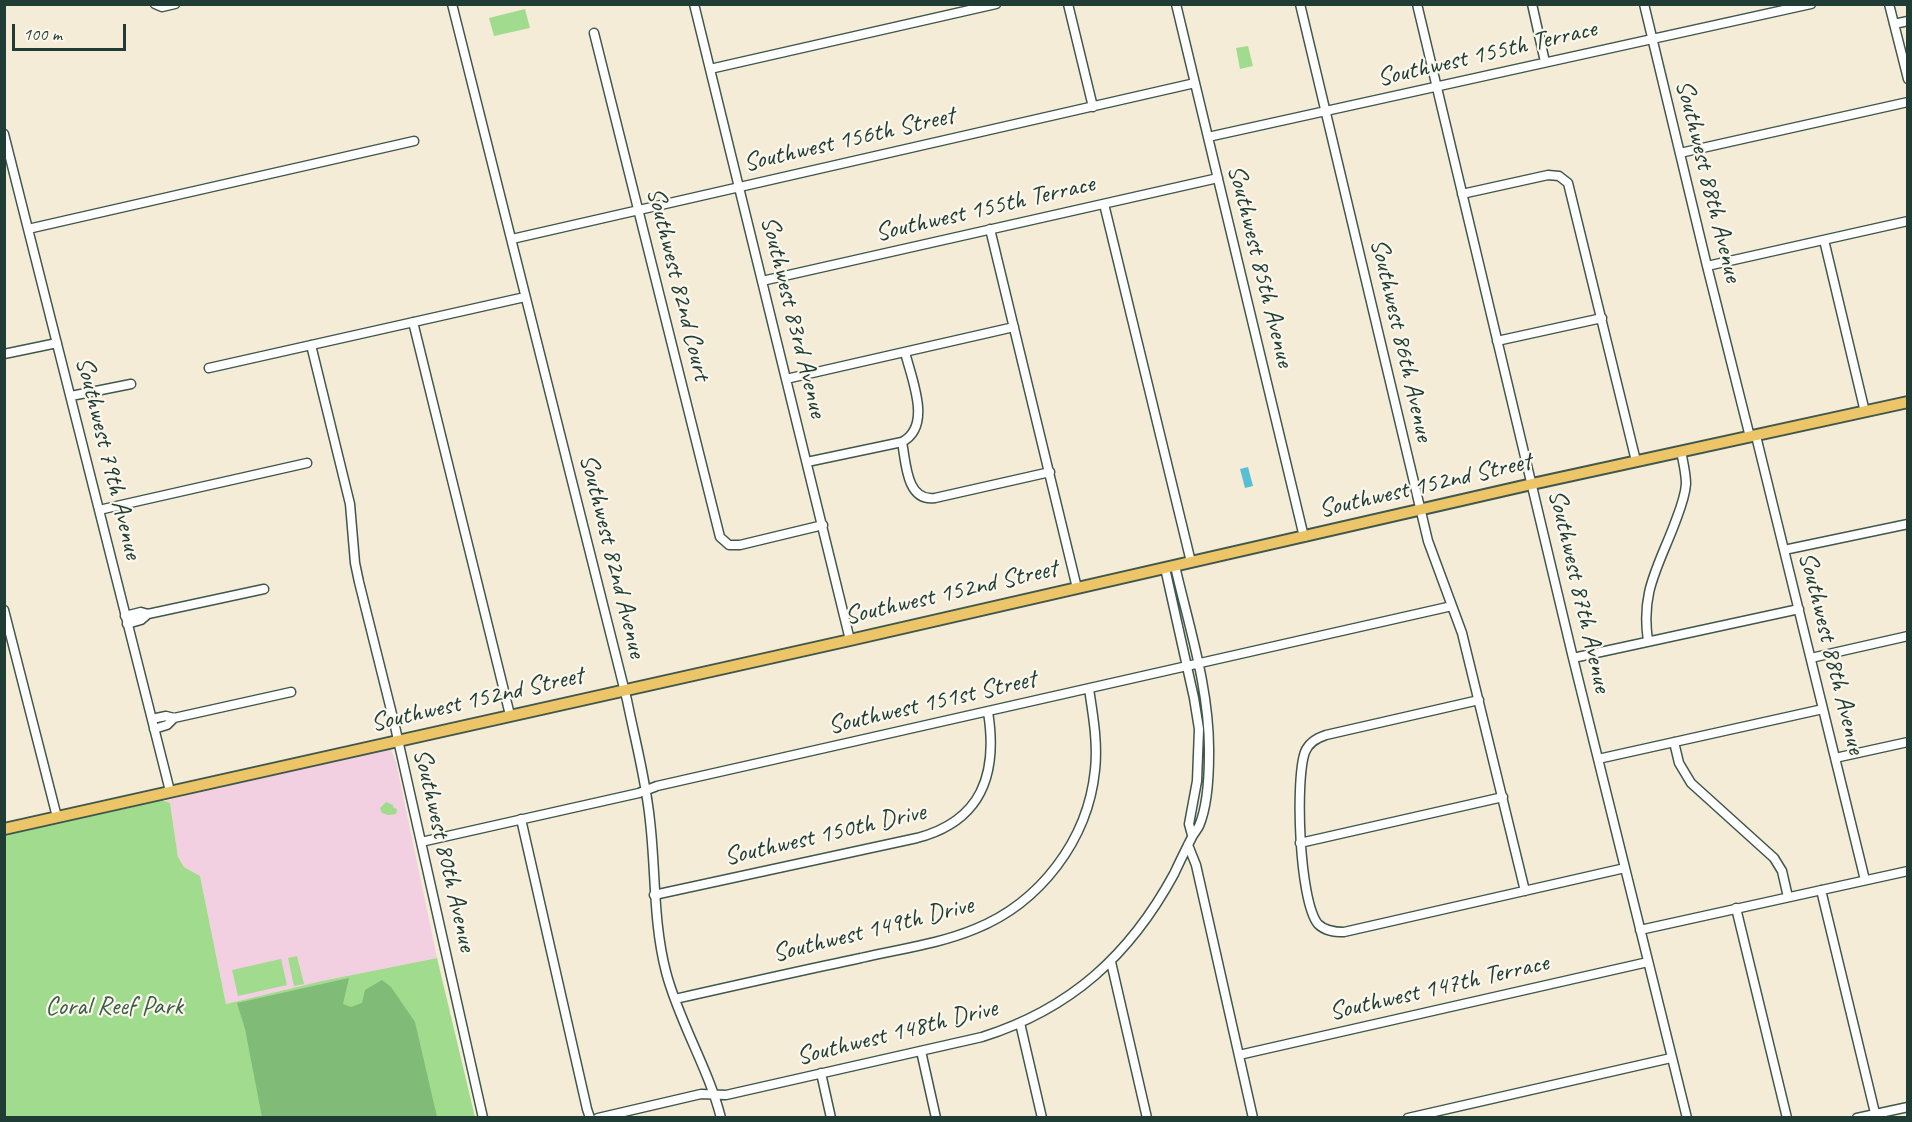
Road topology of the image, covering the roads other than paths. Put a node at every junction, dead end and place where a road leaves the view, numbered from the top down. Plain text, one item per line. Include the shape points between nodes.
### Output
1 (155, 4) edge
2 (175, 4) edge
3 (452, 4) edge
4 (694, 4) edge
5 (996, 4) edge
6 (1068, 4) edge
7 (1176, 4) edge
8 (1300, 4) edge
9 (1417, 4) edge
10 (1532, 4) edge
11 (1644, 4) edge
12 (1811, 4) edge
13 (1889, 4) edge
14 (1908, 21) edge
15 (1894, 24) junction
16 (594, 33) dead end
17 (1653, 40) junction
18 (1545, 62) junction
19 (710, 69) junction
20 (1908, 79) edge
21 (1195, 83) junction
22 (1436, 87) junction
23 (1908, 102) edge
24 (1093, 106) junction
25 (1325, 112) junction
26 (4, 134) edge
27 (1208, 137) junction
28 (414, 141) dead end
29 (1680, 153) junction
30 (8, 165) edge
31 (1218, 178) junction
32 (739, 187) junction
33 (1462, 194) junction
34 (1104, 204) junction
35 (638, 209) junction
36 (1908, 221) edge
37 (28, 229) junction
38 (990, 229) junction
39 (512, 238) junction
40 (1824, 240) junction
41 (1707, 266) junction
42 (762, 281) junction
43 (525, 297) junction
44 (1602, 318) junction
45 (413, 322) junction
46 (1014, 327) junction
47 (1497, 341) junction
48 (57, 343) junction
49 (311, 345) junction
50 (904, 352) junction
51 (4, 354) edge
52 (209, 368) dead end
53 (786, 379) junction
54 (131, 384) dead end
55 (71, 396) junction
56 (1908, 402) edge
57 (1865, 412) junction
58 (1753, 437) junction
59 (902, 441) junction
60 (1681, 451) junction
61 (1636, 461) junction
62 (807, 462) junction
63 (307, 463) dead end
64 (1050, 472) junction
65 (1532, 484) junction
66 (99, 510) junction
67 (1420, 510) junction
68 (1908, 524) edge
69 (823, 525) junction
70 (1304, 537) junction
71 (1785, 550) junction
72 (1191, 562) junction
73 (1170, 567) junction
74 (1077, 588) junction
75 (264, 589) dead end
76 (1452, 606) junction
77 (1799, 609) junction
78 (4, 610) edge
79 (126, 620) junction
80 (1908, 636) edge
81 (850, 640) junction
82 (1648, 641) junction
83 (1573, 658) junction
84 (1811, 658) junction
85 (1198, 664) junction
86 (1187, 667) junction
87 (624, 689) junction
88 (1089, 689) junction
89 (291, 692) dead end
90 (1479, 700) junction
91 (1823, 709) junction
92 (988, 712) junction
93 (510, 715) junction
94 (174, 718) junction
95 (152, 719) junction
96 (154, 729) junction
97 (398, 741) junction
98 (1674, 742) junction
99 (1908, 742) edge
100 (1835, 758) junction
101 (1598, 759) junction
102 (170, 791) junction
103 (646, 791) junction
104 (1503, 796) junction
105 (57, 818) junction
106 (520, 819) junction
107 (4, 829) edge
108 (1192, 835) junction
109 (421, 842) junction
110 (1300, 843) junction
111 (1188, 845) junction
112 (1625, 868) junction
113 (1908, 871) edge
114 (1865, 880) junction
115 (1821, 890) junction
116 (1525, 891) junction
117 (654, 895) junction
118 (1788, 897) junction
119 (1736, 908) junction
120 (1640, 930) junction
121 (1111, 962) junction
122 (1648, 962) junction
123 (675, 999) junction
124 (1020, 1023) junction
125 (921, 1051) junction
126 (1239, 1055) junction
127 (1671, 1058) junction
128 (821, 1073) junction
129 (714, 1095) junction
130 (1908, 1107) edge
131 (1875, 1113) junction
132 (483, 1118) edge
133 (590, 1118) edge
134 (598, 1118) edge
135 (721, 1118) edge
136 (831, 1118) edge
137 (936, 1118) edge
138 (1042, 1118) edge
139 (1147, 1118) edge
140 (1253, 1118) edge
141 (1408, 1118) edge
142 (1687, 1118) edge
143 (1787, 1118) edge
144 (1857, 1118) edge

1 - 2 street
3 - 39 street, Southwest 82nd Avenue
4 - 19 street, Southwest 83rd Avenue
5 - 19 street
6 - 24 street
7 - 21 street, Southwest 85th Avenue
8 - 25 street, Southwest 86th Avenue
9 - 22 street, Southwest 87th Avenue
10 - 18 street
11 - 17 street, Southwest 88th Avenue
12 - 17 street, Southwest 155th Terrace
13 - 15 street
14 - 15 street
15 - 20 street
16 - 35 street, Southwest 82nd Court
17 - 18 street, Southwest 155th Terrace
17 - 29 street, Southwest 88th Avenue
18 - 22 street, Southwest 155th Terrace
19 - 32 street, Southwest 83rd Avenue
21 - 24 street, Southwest 156th Street
21 - 27 street, Southwest 85th Avenue
22 - 25 street, Southwest 155th Terrace
22 - 33 street, Southwest 87th Avenue
23 - 29 street
24 - 32 street, Southwest 156th Street
25 - 27 street, Southwest 155th Terrace
25 - 67 street, Southwest 86th Avenue
26 - 30 street, Southwest 79th Avenue
27 - 31 street, Southwest 85th Avenue
28 - 37 street
29 - 41 street, Southwest 88th Avenue
30 - 37 street, Southwest 79th Avenue
31 - 34 street, Southwest 155th Terrace
31 - 70 street, Southwest 85th Avenue
32 - 35 street, Southwest 156th Street
32 - 42 street, Southwest 83rd Avenue
33 - 44 street via 1542,176 1564,177
33 - 47 street, Southwest 87th Avenue
34 - 38 street, Southwest 155th Terrace
34 - 72 street
35 - 39 street, Southwest 156th Street
35 - 69 street, Southwest 82nd Court via 720,537 740,545
36 - 40 street
37 - 48 street, Southwest 79th Avenue
38 - 42 street, Southwest 155th Terrace
38 - 46 street
39 - 43 street, Southwest 82nd Avenue
40 - 41 street
40 - 57 street
41 - 58 street, Southwest 88th Avenue
42 - 53 street, Southwest 83rd Avenue
43 - 45 street
43 - 87 street, Southwest 82nd Avenue
44 - 47 street
44 - 61 street
45 - 49 street
45 - 93 street
46 - 50 street
46 - 64 street
47 - 65 street, Southwest 87th Avenue
48 - 51 street
48 - 55 street, Southwest 79th Avenue
49 - 52 street
49 - 97 street, Southwest 80th Avenue via 350,504 359,582
50 - 53 street
50 - 59 street via 919,417 916,430
53 - 62 street, Southwest 83rd Avenue
54 - 55 street
55 - 66 street, Southwest 79th Avenue
56 - 57 main road, Southwest 152nd Street
57 - 58 main road, Southwest 152nd Street
58 - 60 main road, Southwest 152nd Street
58 - 71 street, Southwest 88th Avenue
59 - 62 street
59 - 64 street via 911,484 921,497 935,498
60 - 61 main road, Southwest 152nd Street
60 - 82 street via 1686,478 1684,492 1647,595
61 - 65 main road, Southwest 152nd Street
62 - 69 street, Southwest 83rd Avenue
63 - 66 street
64 - 74 street
65 - 67 main road, Southwest 152nd Street
65 - 83 street, Southwest 87th Avenue
66 - 79 street, Southwest 79th Avenue
67 - 70 main road, Southwest 152nd Street
67 - 76 street, Southwest 86th Avenue via 1433,559
68 - 71 street
69 - 81 street, Southwest 83rd Avenue
70 - 72 main road, Southwest 152nd Street
71 - 77 street, Southwest 88th Avenue
72 - 73 main road, Southwest 152nd Street
73 - 74 main road, Southwest 152nd Street
73 - 85 street, Southwest 148th Drive
73 - 86 street
74 - 81 main road, Southwest 152nd Street
75 - 79 street via 148,614 141,620
76 - 85 street, Southwest 151st Street
76 - 90 street, Southwest 86th Avenue
77 - 82 street
77 - 84 street, Southwest 88th Avenue
78 - 105 street
79 - 95 street, Southwest 79th Avenue
80 - 84 street
81 - 87 main road, Southwest 152nd Street
82 - 83 street
83 - 101 street, Southwest 87th Avenue
84 - 91 street, Southwest 88th Avenue
85 - 86 street, Southwest 151st Street
85 - 108 street, Southwest 148th Drive via 1209,756 1203,810
86 - 88 street, Southwest 151st Street
86 - 108 street via 1199,729 1197,781 1189,824
87 - 93 main road, Southwest 152nd Street
87 - 103 street, Southwest 82nd Avenue
88 - 92 street, Southwest 151st Street
88 - 123 street, Southwest 149th Drive via 1096,753 1088,803 1074,839 1060,861 1044,882 1018,904 988,923 951,938
89 - 94 street
90 - 104 street, Southwest 86th Avenue
90 - 110 street via 1314,740 1306,749 1303,770
91 - 98 street
91 - 100 street, Southwest 88th Avenue
92 - 103 street, Southwest 151st Street
92 - 117 street, Southwest 150th Drive via 988,774 974,803 950,826 917,838
93 - 97 main road, Southwest 152nd Street
94 - 95 street
94 - 96 street
95 - 96 street, Southwest 79th Avenue
96 - 102 street, Southwest 79th Avenue
97 - 102 main road, Southwest 152nd Street
97 - 109 street, Southwest 80th Avenue
98 - 101 street
98 - 118 street via 1679,763 1691,783 1774,858 1782,871
99 - 100 street
100 - 114 street, Southwest 88th Avenue
101 - 112 street, Southwest 87th Avenue
102 - 105 main road, Southwest 152nd Street
103 - 106 street, Southwest 151st Street
103 - 117 street, Southwest 82nd Avenue
104 - 110 street
104 - 116 street, Southwest 86th Avenue
105 - 107 main road, Southwest 152nd Street
106 - 109 street, Southwest 151st Street
106 - 133 street
108 - 111 street, Southwest 148th Drive
109 - 132 street, Southwest 80th Avenue
110 - 116 street via 1313,913 1326,930 1353,930
111 - 121 street, Southwest 148th Drive via 1146,921
111 - 126 street via 1196,865
112 - 116 street
112 - 120 street, Southwest 87th Avenue
113 - 114 street
114 - 115 street
115 - 118 street
115 - 131 street
117 - 123 street, Southwest 82nd Avenue via 660,945
118 - 119 street
119 - 120 street
119 - 143 street
120 - 122 street, Southwest 87th Avenue
121 - 124 street, Southwest 148th Drive via 1068,998
121 - 139 street
122 - 126 street, Southwest 147th Terrace
122 - 127 street, Southwest 87th Avenue
123 - 129 street, Southwest 82nd Avenue
124 - 125 street, Southwest 148th Drive
124 - 138 street
125 - 128 street, Southwest 148th Drive
125 - 137 street
126 - 140 street
127 - 141 street
127 - 142 street, Southwest 87th Avenue
128 - 129 street, Southwest 148th Drive
128 - 136 street
129 - 134 street, Southwest 148th Drive via 701,1094
129 - 135 street, Southwest 82nd Avenue
130 - 131 street
131 - 144 street

